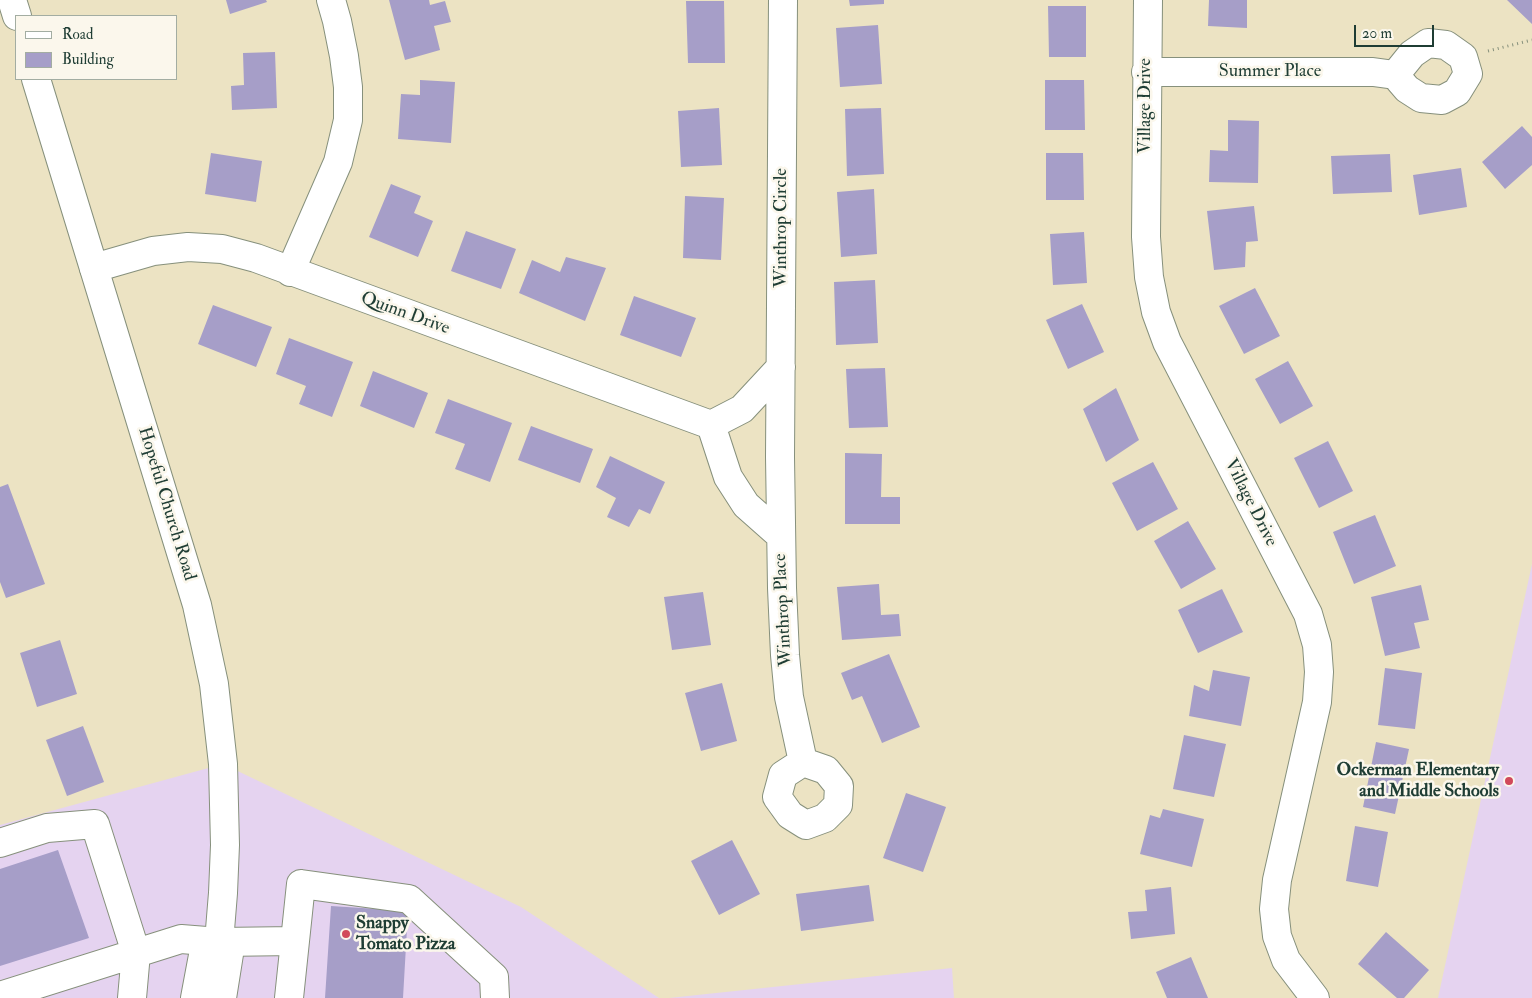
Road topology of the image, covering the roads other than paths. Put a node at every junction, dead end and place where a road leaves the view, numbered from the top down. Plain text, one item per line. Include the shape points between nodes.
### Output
1 (12, 0) edge
2 (331, 0) edge
3 (783, 0) edge
4 (1148, 0) edge
5 (17, 15) edge
6 (1146, 72) junction
7 (1395, 75) junction
8 (36, 80) edge
9 (94, 268) junction
10 (290, 272) junction
11 (781, 367) junction
12 (711, 425) junction
13 (780, 457) joint
14 (781, 536) junction
15 (803, 762) dead end
16 (0, 843) edge
17 (295, 941) junction
18 (219, 942) junction
19 (136, 952) junction
20 (0, 996) edge
21 (132, 998) edge
22 (195, 998) edge
23 (222, 998) edge
24 (289, 998) edge
25 (495, 998) edge
26 (1315, 998) edge

1 - 5 street
2 - 10 street via 344,56 348,120 338,162
3 - 11 street, Winthrop Circle
4 - 6 street, Village Drive
6 - 7 street, Summer Place via 1373,72
6 - 26 street, Village Drive via 1146,237 1156,312 1167,342 1308,614 1317,646 1317,702 1277,880 1274,909 1277,936 1286,960
7 - 7 street via 1407,89 1421,98 1442,100 1458,92 1468,74 1463,57 1446,46 1428,43 1412,54
8 - 9 street, Hopeful Church Road
9 - 10 street, Quinn Drive via 153,251 188,246 222,249
9 - 18 street, Hopeful Church Road via 197,605 214,684 223,764 225,845
10 - 12 street, Quinn Drive
11 - 12 street via 742,409
11 - 13 street, Winthrop Circle
12 - 14 street via 728,478 746,506
13 - 14 street, Winthrop Place
14 - 15 street, Winthrop Place via 785,655
16 - 19 street via 46,828 95,824
17 - 18 street
17 - 24 street
17 - 25 street via 301,884 409,899 494,977
18 - 19 street via 181,939
18 - 22 street via 204,950
18 - 23 street, Hopeful Church Road via 229,954
19 - 20 street
19 - 21 street

